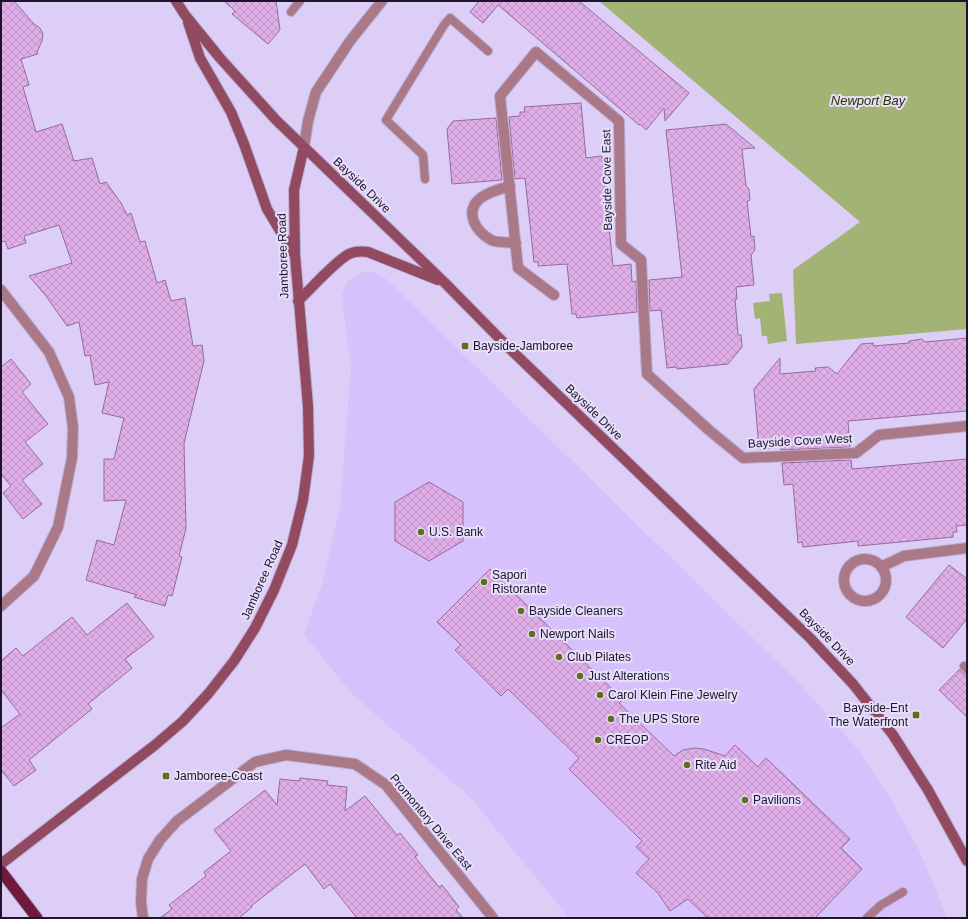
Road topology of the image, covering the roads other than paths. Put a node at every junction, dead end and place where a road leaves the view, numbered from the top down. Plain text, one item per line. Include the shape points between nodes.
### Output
1 (176, 1) edge
2 (300, 1) edge
3 (382, 1) edge
4 (291, 12) dead end
5 (185, 15) junction
6 (488, 51) dead end
7 (304, 147) junction
8 (425, 179) dead end
9 (510, 186) junction
10 (516, 243) junction
11 (295, 255) junction
12 (444, 282) junction
13 (1, 290) edge
14 (554, 296) dead end
15 (298, 301) junction
16 (967, 426) edge
17 (710, 431) joint
18 (967, 548) edge
19 (881, 567) junction
20 (1, 606) edge
21 (966, 857) edge
22 (1, 864) edge
23 (1, 871) edge
24 (903, 892) dead end
25 (37, 918) edge
26 (143, 918) edge
27 (494, 918) edge
28 (867, 918) edge

1 - 5 main road, Bayside Drive
2 - 4 lane
3 - 7 street via 350,41 316,92
5 - 7 main road, Bayside Drive via 271,115
5 - 11 main road via 200,58 236,125 267,209
6 - 8 lane via 450,18 386,120 423,155
7 - 11 main road, Jamboree Road via 294,190
7 - 12 main road, Bayside Drive
9 - 10 street, Bayside Cove East
9 - 10 street via 489,192 475,202 472,215 477,228 491,240
9 - 17 street, Bayside Cove East via 500,96 536,52 619,121 621,244 641,260 647,374
10 - 14 street, Bayside Cove East via 518,268
11 - 15 main road, Jamboree Road
12 - 15 main road via 368,252 358,251 339,261
12 - 21 main road, Bayside Drive via 810,638 853,684 893,735
13 - 20 street via 49,352 69,397 73,428 72,458 58,527 34,576
15 - 22 main road, Jamboree Road via 308,406 309,456 303,500 292,545 255,628 234,661 183,721
16 - 17 street, Bayside Cove West via 879,434 856,452 743,458
18 - 19 street via 904,556
19 - 19 street via 870,560 850,565 844,578 847,591 857,600 864,601 877,597 882,593 886,580
23 - 25 highway
24 - 28 lane via 881,905
26 - 27 street, Promontory Drive East via 142,879 148,859 160,840 177,821 255,762 286,755 355,764 386,785

